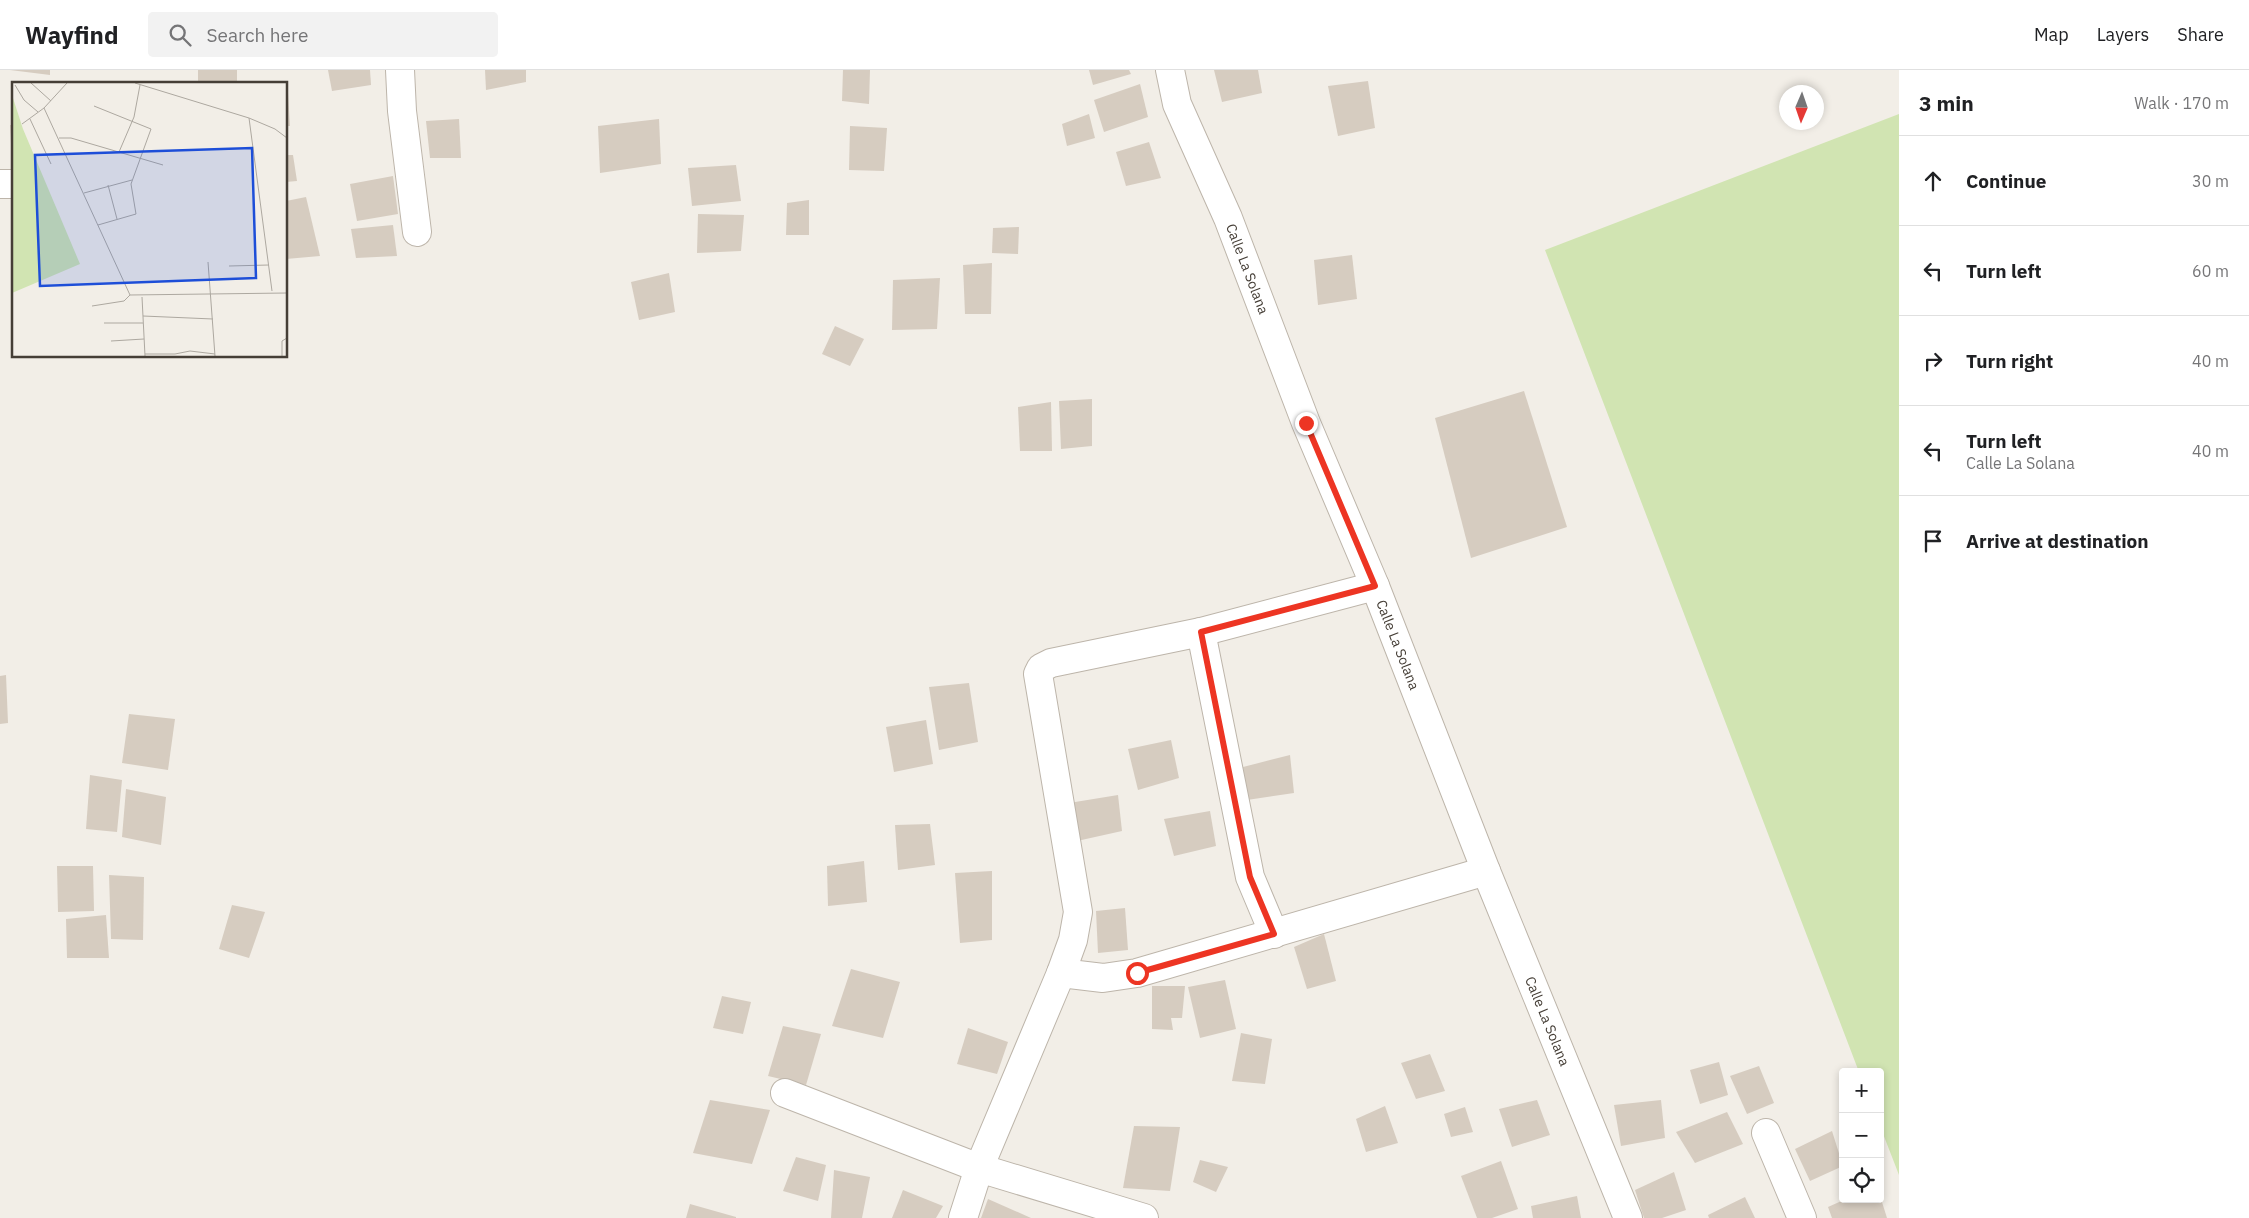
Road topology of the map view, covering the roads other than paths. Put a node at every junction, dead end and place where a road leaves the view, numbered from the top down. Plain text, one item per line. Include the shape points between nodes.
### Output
1 (400, 70) edge
2 (1170, 70) edge
3 (417, 232) dead end
4 (1375, 586) junction
5 (1201, 632) junction
6 (1486, 871) junction
7 (1274, 934) junction
8 (1061, 973) junction
9 (786, 1093) dead end
10 (1766, 1133) dead end
11 (979, 1168) junction
12 (963, 1218) edge
13 (1144, 1218) edge
14 (1628, 1218) edge
15 (1802, 1218) edge

1 - 3 street
2 - 4 street, Calle La Solana via 1177,104 1228,218 1306,423
4 - 5 street
4 - 6 street, Calle La Solana
5 - 7 street via 1250,877
5 - 8 street via 1051,663 1038,674 1078,912 1073,940
6 - 7 street
6 - 14 street, Calle La Solana
7 - 8 street via 1137,973 1103,978
8 - 11 street
9 - 11 street
10 - 15 street
11 - 12 street
11 - 13 street

